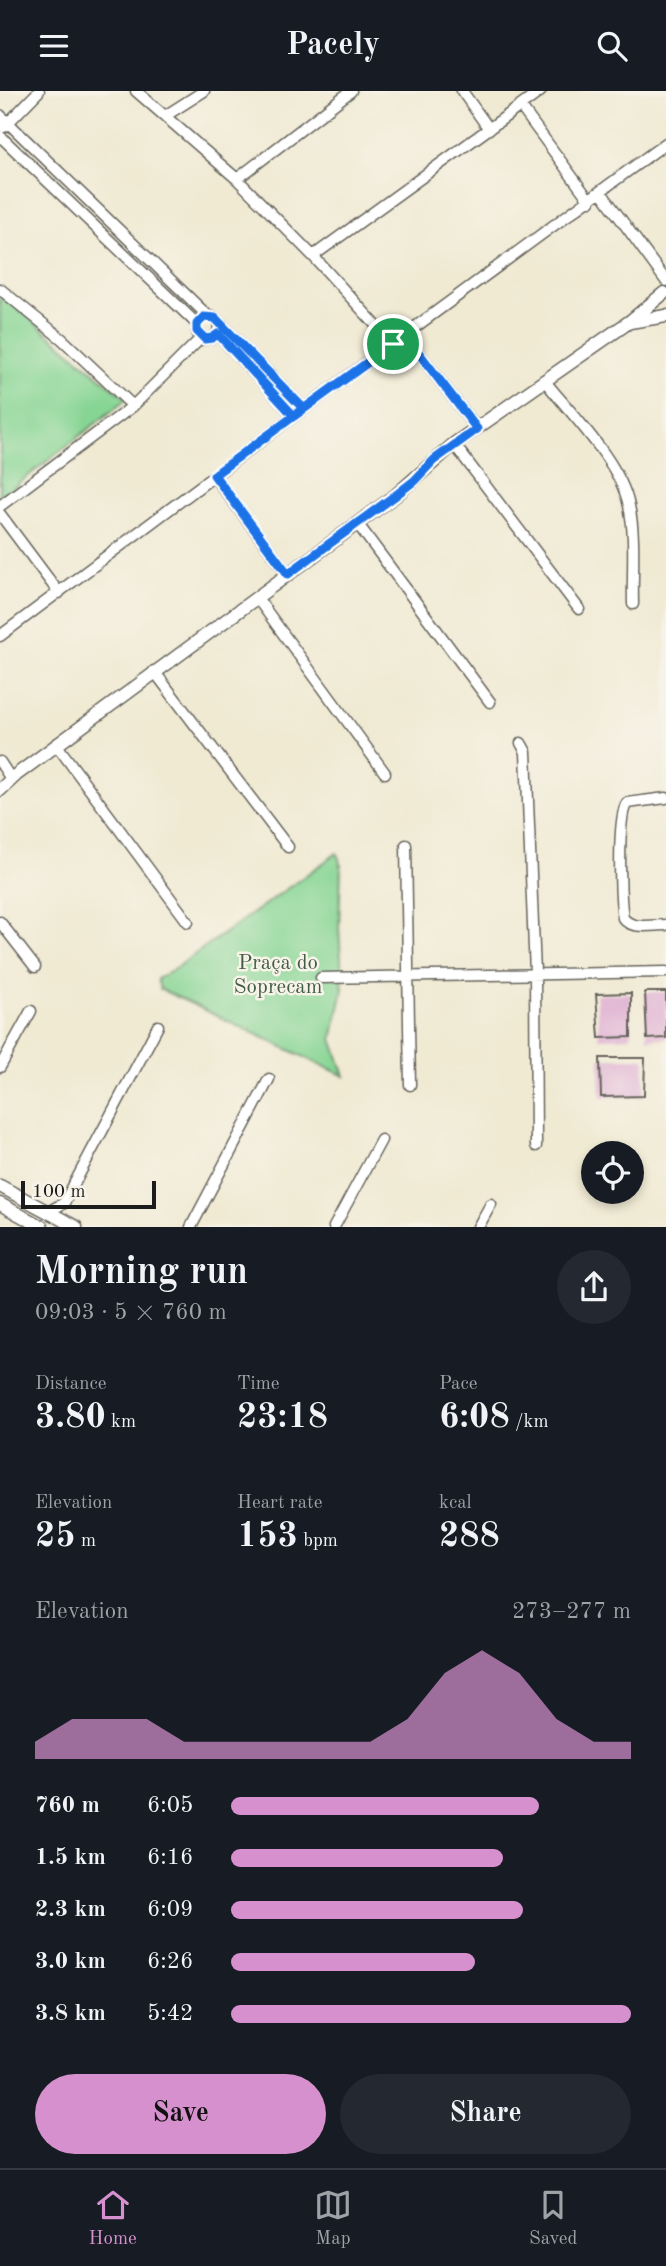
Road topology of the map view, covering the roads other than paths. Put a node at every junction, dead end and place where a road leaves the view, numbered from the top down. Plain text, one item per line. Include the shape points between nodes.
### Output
1 (39, 91) edge
2 (136, 91) edge
3 (204, 91) edge
4 (351, 91) edge
5 (462, 91) edge
6 (541, 91) edge
7 (521, 107) junction
8 (165, 116) junction
9 (4, 119) edge
10 (489, 129) junction
11 (0, 134) edge
12 (666, 143) edge
13 (237, 179) junction
14 (601, 192) junction
15 (590, 201) junction
16 (313, 256) junction
17 (665, 288) edge
18 (0, 289) edge
19 (666, 314) edge
20 (208, 316) junction
21 (629, 322) junction
22 (197, 324) junction
23 (218, 329) junction
24 (405, 335) junction
25 (202, 337) junction
26 (393, 344) junction
27 (544, 380) junction
28 (133, 406) junction
29 (303, 408) junction
30 (294, 416) junction
31 (477, 429) junction
32 (454, 444) junction
33 (214, 475) junction
34 (0, 506) edge
35 (0, 514) edge
36 (357, 523) junction
37 (288, 574) junction
38 (59, 593) junction
39 (257, 598) junction
40 (633, 604) dead end
41 (579, 610) dead end
42 (0, 636) edge
43 (154, 671) junction
44 (491, 702) dead end
45 (521, 743) dead end
46 (57, 744) junction
47 (0, 762) edge
48 (386, 772) dead end
49 (11, 779) junction
50 (0, 790) edge
51 (666, 798) edge
52 (406, 845) dead end
53 (288, 847) dead end
54 (0, 922) edge
55 (188, 922) dead end
56 (666, 925) edge
57 (34, 967) dead end
58 (666, 972) edge
59 (535, 973) junction
60 (410, 976) junction
61 (321, 978) dead end
62 (32, 1011) dead end
63 (158, 1025) dead end
64 (0, 1067) edge
65 (269, 1079) dead end
66 (410, 1085) dead end
67 (381, 1140) dead end
68 (536, 1146) dead end
69 (0, 1186) edge
70 (64, 1203) junction
71 (0, 1204) edge
72 (491, 1204) dead end
73 (48, 1212) junction
74 (32, 1225) edge
75 (73, 1225) edge
76 (191, 1227) edge
77 (334, 1227) edge
78 (478, 1227) edge

1 - 9 street
2 - 8 street
3 - 8 street
4 - 13 street
5 - 10 street
6 - 7 street
7 - 10 street
7 - 15 street
8 - 13 street
9 - 11 street
9 - 20 street
10 - 16 street
11 - 22 street
12 - 14 street
13 - 16 street
14 - 15 street
14 - 17 street
15 - 24 street
16 - 26 street
17 - 19 street
17 - 21 street
18 - 28 street
19 - 21 street
20 - 22 street
20 - 23 street via 215,318
21 - 27 street
22 - 25 street
23 - 25 street via 208,339
23 - 29 street
23 - 30 street
24 - 26 street
24 - 31 street
25 - 28 street
26 - 29 street
27 - 31 street
27 - 40 street via 608,461 626,492
28 - 34 street
29 - 30 street
30 - 33 street
31 - 32 street
32 - 36 street
32 - 41 street
33 - 37 street
33 - 38 street
35 - 38 street
36 - 37 street
36 - 44 street
37 - 39 street
38 - 42 street
39 - 43 street
39 - 48 street
43 - 46 street
43 - 53 street
45 - 59 street via 526,752
46 - 49 street
46 - 55 street
47 - 49 street
49 - 50 street
51 - 56 street via 628,803 621,823 623,918 637,926
52 - 60 street
54 - 57 street
58 - 59 street
59 - 60 street
59 - 68 street
60 - 61 street
60 - 66 street
62 - 64 street
63 - 70 street
65 - 76 street
67 - 77 street
69 - 73 street
70 - 73 street
70 - 75 street
71 - 74 street
72 - 78 street
73 - 75 street

